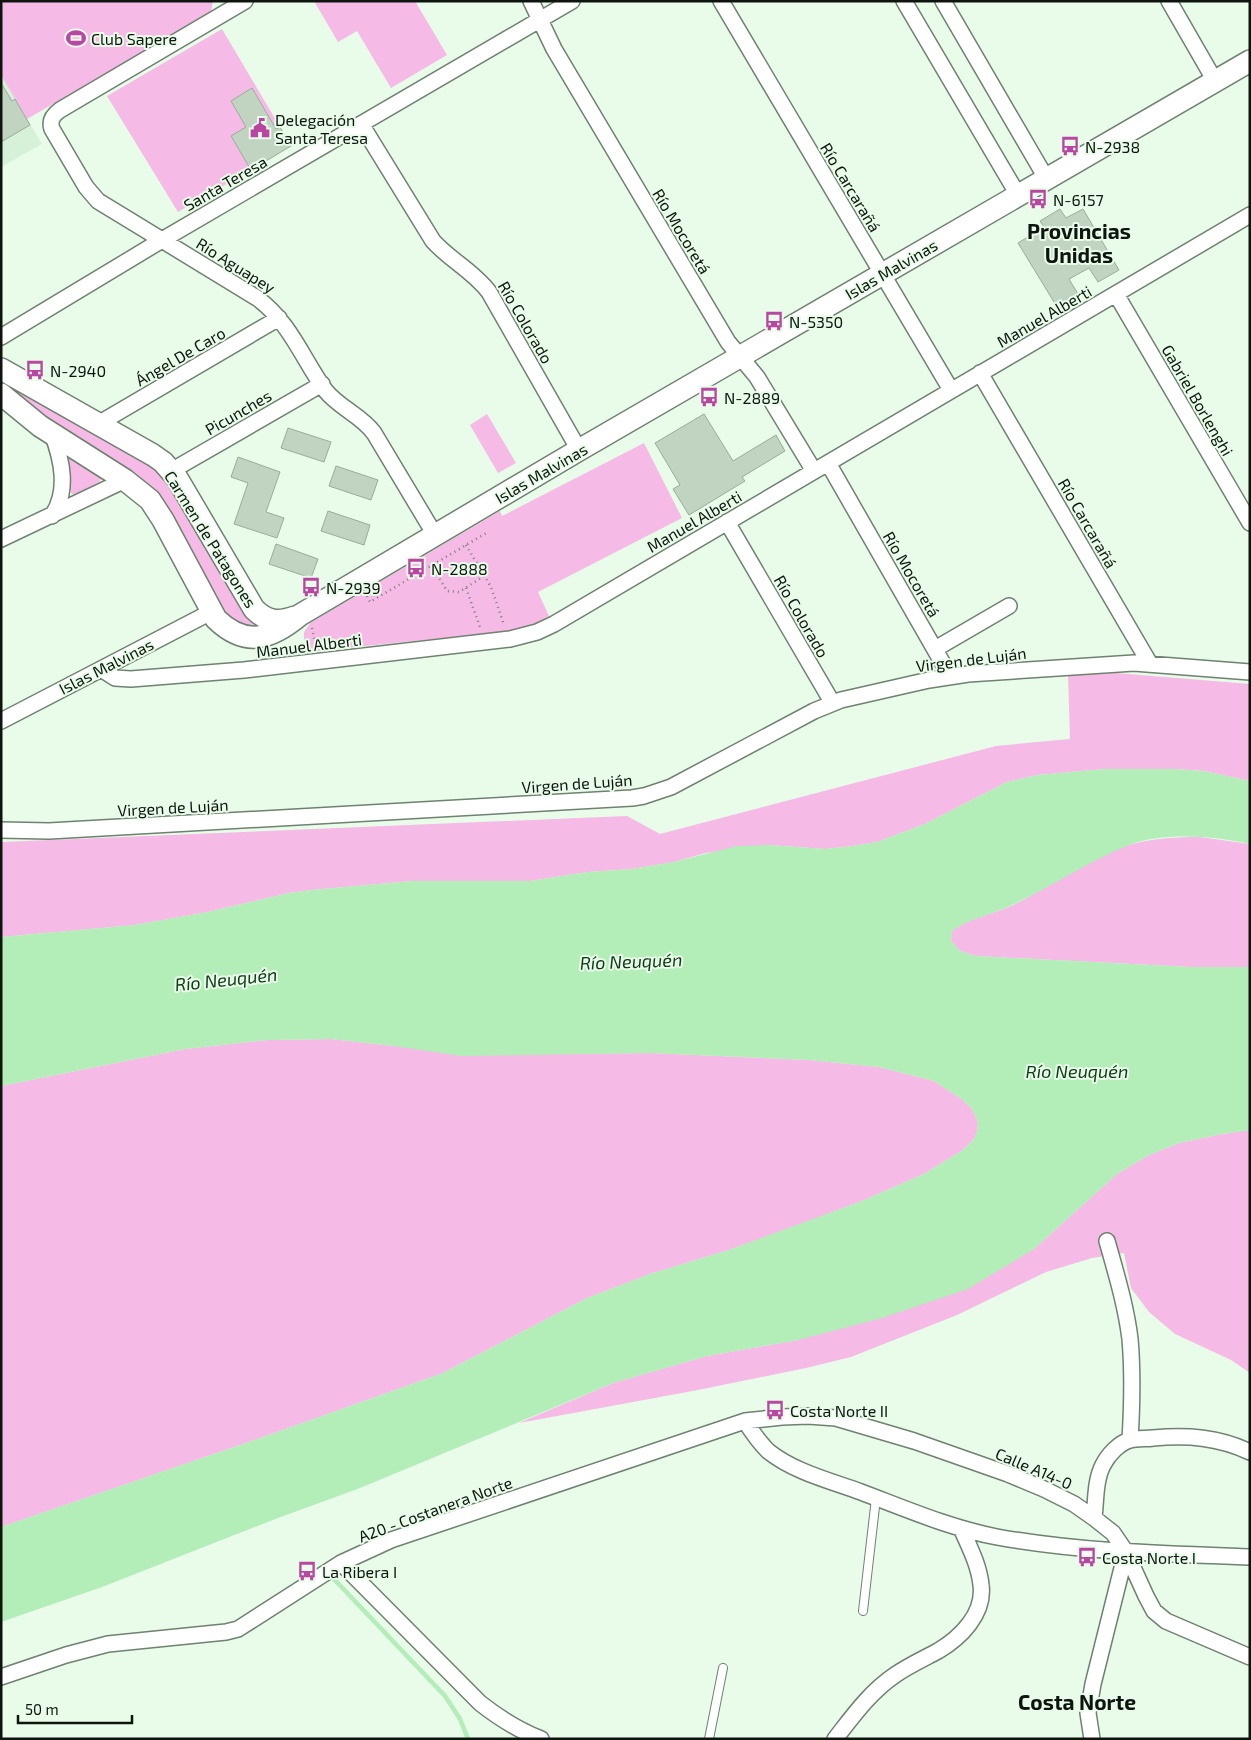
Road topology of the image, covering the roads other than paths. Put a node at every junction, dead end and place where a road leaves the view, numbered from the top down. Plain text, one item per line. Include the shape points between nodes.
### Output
1 (532, 1) edge
2 (572, 1) edge
3 (721, 1) edge
4 (904, 1) edge
5 (943, 1) edge
6 (1169, 1) edge
7 (242, 2) edge
8 (541, 19) junction
9 (1250, 61) edge
10 (1215, 81) junction
11 (361, 124) junction
12 (1046, 178) junction
13 (1018, 195) junction
14 (1250, 215) edge
15 (162, 240) junction
16 (882, 274) junction
17 (1116, 294) junction
18 (279, 318) junction
19 (1, 337) edge
20 (740, 357) junction
21 (1, 369) edge
22 (980, 374) junction
23 (322, 384) junction
24 (952, 390) junction
25 (1, 394) edge
26 (98, 424) junction
27 (52, 433) junction
28 (579, 450) junction
29 (828, 462) junction
30 (171, 471) junction
31 (814, 471) junction
32 (125, 480) junction
33 (52, 516) junction
34 (1248, 516) edge
35 (728, 522) junction
36 (435, 535) junction
37 (1, 539) edge
38 (1009, 606) dead end
39 (211, 612) junction
40 (306, 621) junction
41 (934, 649) junction
42 (1150, 664) junction
43 (102, 669) junction
44 (1250, 672) edge
45 (950, 676) junction
46 (832, 702) junction
47 (1, 720) edge
48 (1, 830) edge
49 (1107, 1241) dead end
50 (745, 1421) junction
51 (1130, 1440) junction
52 (1250, 1452) edge
53 (876, 1498) junction
54 (1094, 1518) junction
55 (961, 1528) junction
56 (1126, 1552) junction
57 (1250, 1557) edge
58 (341, 1563) junction
59 (863, 1611) dead end
60 (1250, 1657) edge
61 (723, 1668) dead end
62 (1, 1677) edge
63 (541, 1739) edge
64 (709, 1739) edge
65 (835, 1739) edge
66 (1092, 1739) edge

1 - 8 street, Río Mocoretá
2 - 8 street, Santa Teresa
3 - 16 street, Río Carcarañá
4 - 13 street
5 - 12 street
6 - 10 street
7 - 15 street, Río Aguapey via 60,110 51,120 53,133 94,197
8 - 11 street, Santa Teresa
8 - 20 street, Río Mocoretá via 554,49 728,342
9 - 10 main road, Islas Malvinas
10 - 12 main road, Islas Malvinas
11 - 15 street, Santa Teresa
11 - 28 street, Río Colorado via 433,241 489,292
12 - 13 main road, Islas Malvinas
13 - 16 main road, Islas Malvinas
14 - 17 street, Manuel Alberti
15 - 18 street, Río Aguapey via 257,298
15 - 19 street, Santa Teresa
16 - 20 main road, Islas Malvinas
16 - 24 street, Río Carcarañá
17 - 22 street, Manuel Alberti
17 - 34 street, Gabriel Borlenghi
18 - 23 street, Río Aguapey
18 - 26 street, Ángel De Caro
20 - 28 main road, Islas Malvinas
20 - 31 street, Río Mocoretá via 760,382
21 - 26 main road, Carmen de Patagones
22 - 24 street, Manuel Alberti
22 - 42 street, Río Carcarañá
23 - 30 street, Picunches
23 - 36 street, Río Aguapey via 332,397 374,433
24 - 29 street, Manuel Alberti
25 - 27 main road, Carmen de Patagones
26 - 30 main road, Carmen de Patagones via 153,455
27 - 32 main road, Carmen de Patagones
27 - 33 street via 63,490
28 - 36 main road, Islas Malvinas
29 - 31 street, Manuel Alberti
29 - 41 street, Río Mocoretá
30 - 40 main road, Carmen de Patagones via 254,609 261,616 277,621
31 - 35 street, Manuel Alberti
32 - 33 street
32 - 39 main road, Carmen de Patagones via 141,491 156,509
33 - 37 street
35 - 43 street, Manuel Alberti via 554,624 524,636 161,677 120,679
35 - 46 street, Río Colorado
36 - 40 main road, Islas Malvinas
38 - 41 street
39 - 40 main road, Carmen de Patagones via 231,631 256,638
39 - 43 street, Islas Malvinas
41 - 45 street, Río Mocoretá
42 - 44 street, Virgen de Luján
42 - 45 street, Virgen de Luján
43 - 47 street, Islas Malvinas
45 - 46 street, Virgen de Luján
46 - 48 street, Virgen de Luján via 670,786 632,798 49,831
49 - 51 street via 1130,1339
50 - 53 street via 768,1451 783,1461
50 - 54 street, Calle A14-0 via 808,1416 836,1418 1008,1474 1074,1504
50 - 58 street, A20 - Costanera Norte via 392,1540
51 - 52 street via 1202,1437
51 - 54 street via 1110,1455 1102,1467
53 - 55 street
53 - 59 lane
54 - 56 street, Calle A14-0 via 1113,1533
55 - 56 street via 1006,1538
55 - 65 street via 982,1587 980,1605 972,1621 959,1636 875,1691
56 - 57 street
56 - 60 street, Calle A14-0 via 1146,1596 1166,1622
56 - 66 street via 1093,1684 1088,1714
58 - 62 street, A20 - Costanera Norte via 238,1629 108,1644
58 - 63 street via 480,1703 502,1720
61 - 64 lane

